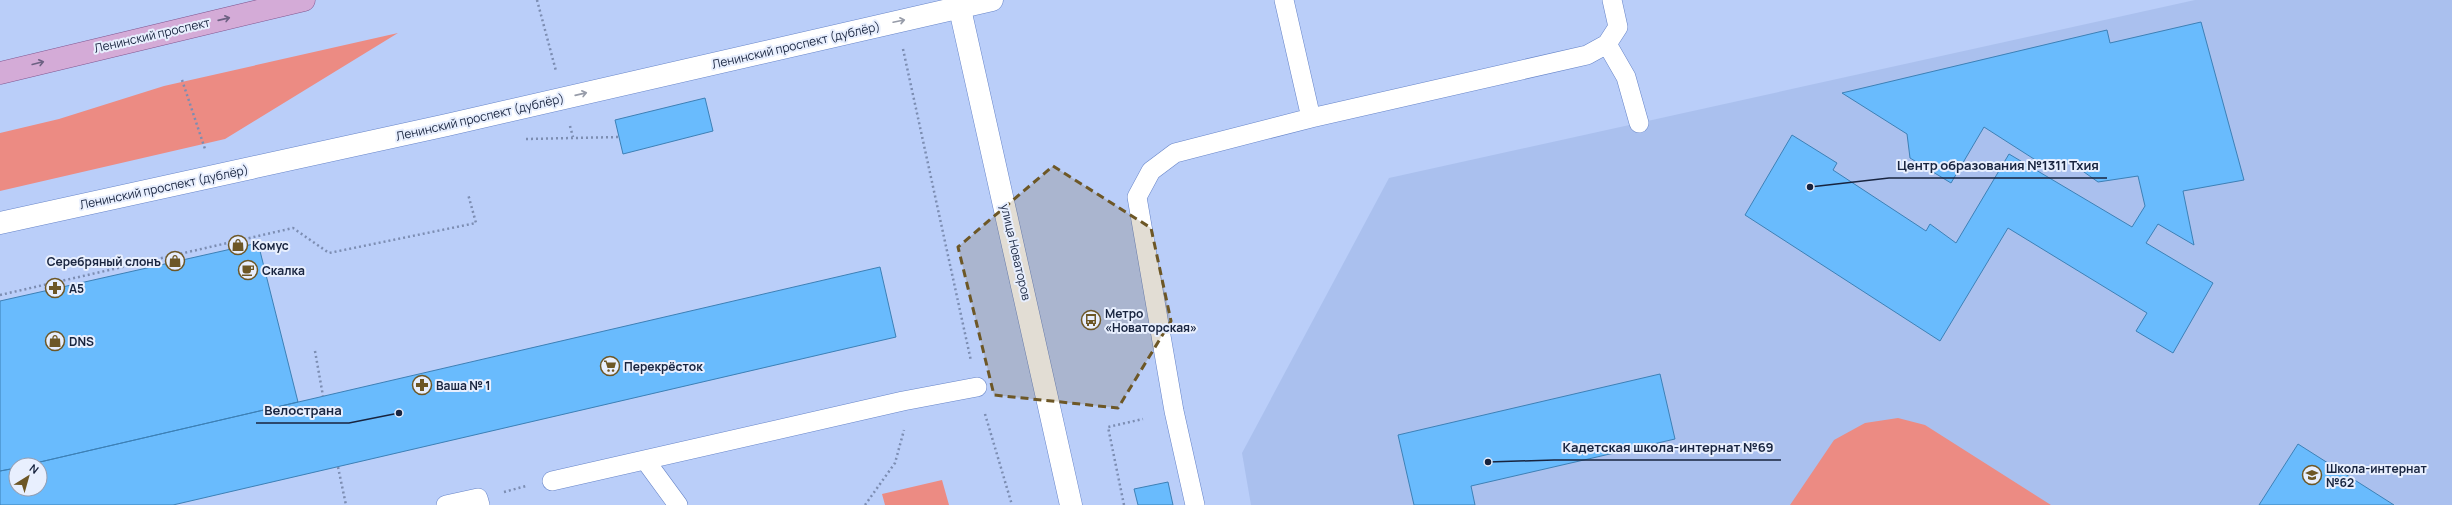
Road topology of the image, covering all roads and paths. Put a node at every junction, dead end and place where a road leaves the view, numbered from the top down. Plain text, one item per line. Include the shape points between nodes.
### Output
1 (304, 0) edge
2 (992, 0) edge
3 (1284, 0) edge
4 (1612, 0) edge
5 (959, 4) edge
6 (897, 21) junction
7 (1607, 44) junction
8 (0, 73) edge
9 (1311, 118) junction
10 (1640, 123) dead end
11 (619, 136) dead end
12 (520, 139) dead end
13 (468, 194) dead end
14 (0, 223) edge
15 (0, 295) edge
16 (315, 351) dead end
17 (977, 388) junction
18 (323, 396) dead end
19 (1143, 419) dead end
20 (905, 425) dead end
21 (645, 460) junction
22 (338, 467) dead end
23 (552, 480) dead end
24 (346, 505) edge
25 (446, 505) edge
26 (480, 505) edge
27 (678, 505) edge
28 (865, 505) edge
29 (1012, 505) edge
30 (1072, 505) edge
31 (1124, 505) edge
32 (1196, 505) edge

8 -> 1 main road, Ленинский проспект
2 - 5 street, Ленинский проспект (дублёр)
3 - 9 lane
4 - 7 lane via 1618,27
6 -> 5 street, Ленинский проспект (дублёр)
5 - 30 street, улица Новаторов
14 -> 6 street, Ленинский проспект (дублёр) via 447,125
6 - 17 path
7 - 9 lane via 1587,55
7 - 10 lane via 1626,77
9 - 32 lane via 1175,153 1151,171 1137,197 1174,411
11 - 12 path
13 - 15 path via 476,224 329,253 293,228
16 - 18 path
17 - 21 lane via 903,401
17 - 29 path
19 - 31 path via 1108,427
20 - 28 path via 895,463
21 - 23 lane
21 - 27 lane
22 - 24 path
25 - 26 lane via 478,498

